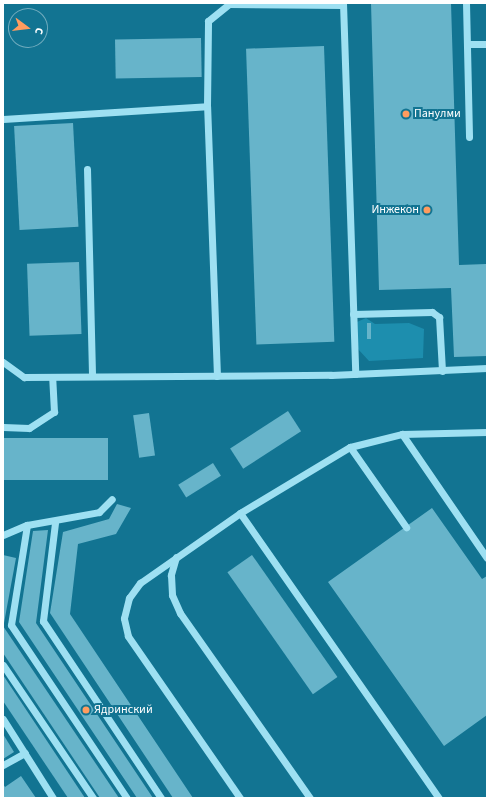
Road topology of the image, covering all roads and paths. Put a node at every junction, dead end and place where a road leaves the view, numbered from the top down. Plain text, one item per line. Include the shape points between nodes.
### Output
1 (466, 3) edge
2 (343, 4) edge
3 (467, 44) junction
4 (487, 44) edge
5 (207, 106) junction
6 (3, 119) edge
7 (469, 137) dead end
8 (87, 169) dead end
9 (353, 314) junction
10 (3, 362) edge
11 (487, 368) edge
12 (442, 371) junction
13 (92, 374) junction
14 (355, 374) junction
15 (217, 376) junction
16 (52, 377) junction
17 (3, 427) edge
18 (487, 432) edge
19 (402, 434) junction
20 (350, 447) junction
21 (112, 499) dead end
22 (240, 513) junction
23 (55, 523) junction
24 (27, 526) junction
25 (406, 526) dead end
26 (3, 536) edge
27 (176, 557) junction
28 (487, 558) edge
29 (3, 665) edge
30 (3, 719) edge
31 (25, 752) junction
32 (3, 765) edge
33 (53, 798) edge
34 (92, 798) edge
35 (127, 798) edge
36 (161, 798) edge
37 (240, 798) edge
38 (310, 798) edge
39 (439, 798) edge

1 - 3 lane
2 - 5 lane via 229,4 208,21
2 - 9 lane
3 - 4 lane
3 - 7 lane
5 - 6 lane
5 - 15 lane
8 - 13 lane
9 - 12 lane via 432,312 439,317
9 - 14 lane
10 - 16 lane via 24,377
11 - 12 lane
12 - 14 lane
13 - 15 lane
13 - 16 lane
14 - 15 lane
16 - 17 lane via 54,412 29,428
18 - 19 lane
19 - 20 lane
19 - 28 lane
20 - 22 lane
20 - 25 lane
21 - 23 lane via 99,512
22 - 27 lane
22 - 39 lane
23 - 24 lane
23 - 36 lane via 43,621
24 - 26 lane
24 - 35 lane via 11,625
27 - 37 lane via 140,582 130,598 124,618 128,636
27 - 38 lane via 171,575 172,595 180,613
29 - 34 lane
30 - 31 lane
31 - 32 lane
31 - 33 lane

